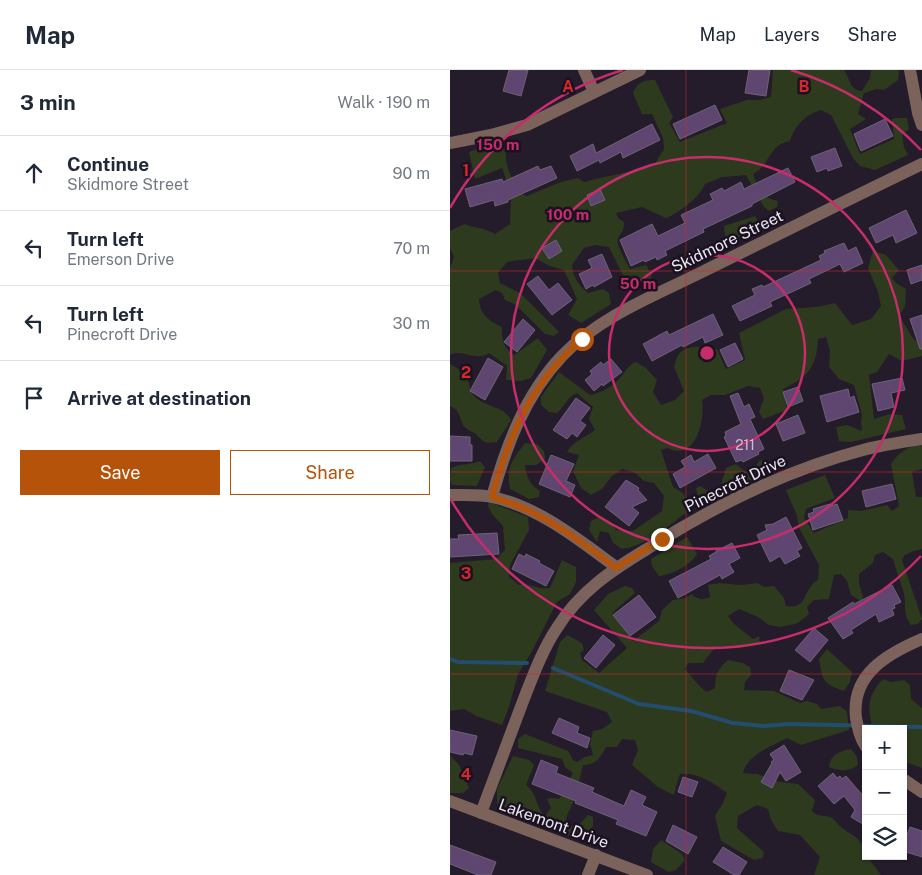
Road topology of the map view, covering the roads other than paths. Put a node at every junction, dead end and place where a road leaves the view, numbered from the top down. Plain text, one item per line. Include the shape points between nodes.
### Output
1 (584, 70) edge
2 (640, 70) edge
3 (910, 70) edge
4 (594, 92) junction
5 (922, 124) edge
6 (450, 143) edge
7 (922, 164) edge
8 (922, 439) edge
9 (450, 495) edge
10 (492, 497) junction
11 (616, 568) junction
12 (922, 639) edge
13 (862, 738) edge
14 (907, 783) edge
15 (922, 792) edge
16 (450, 801) edge
17 (481, 813) junction
18 (596, 855) junction
19 (588, 875) edge
20 (647, 875) edge

1 - 4 street
2 - 4 street
3 - 5 street
4 - 6 street via 527,125
7 - 10 street, Skidmore Street via 600,324 563,355 527,406 514,432
8 - 11 street, Pinecroft Drive via 864,450 757,487 685,525
9 - 10 street
10 - 11 street via 524,508 554,524
11 - 17 street, Pinecroft Drive via 576,604 557,627 519,711
12 - 13 street via 892,652 864,680 856,695 858,730
14 - 15 street
16 - 17 street, Lakemont Drive
17 - 18 street, Lakemont Drive
18 - 19 street
18 - 20 street, Lakemont Drive

